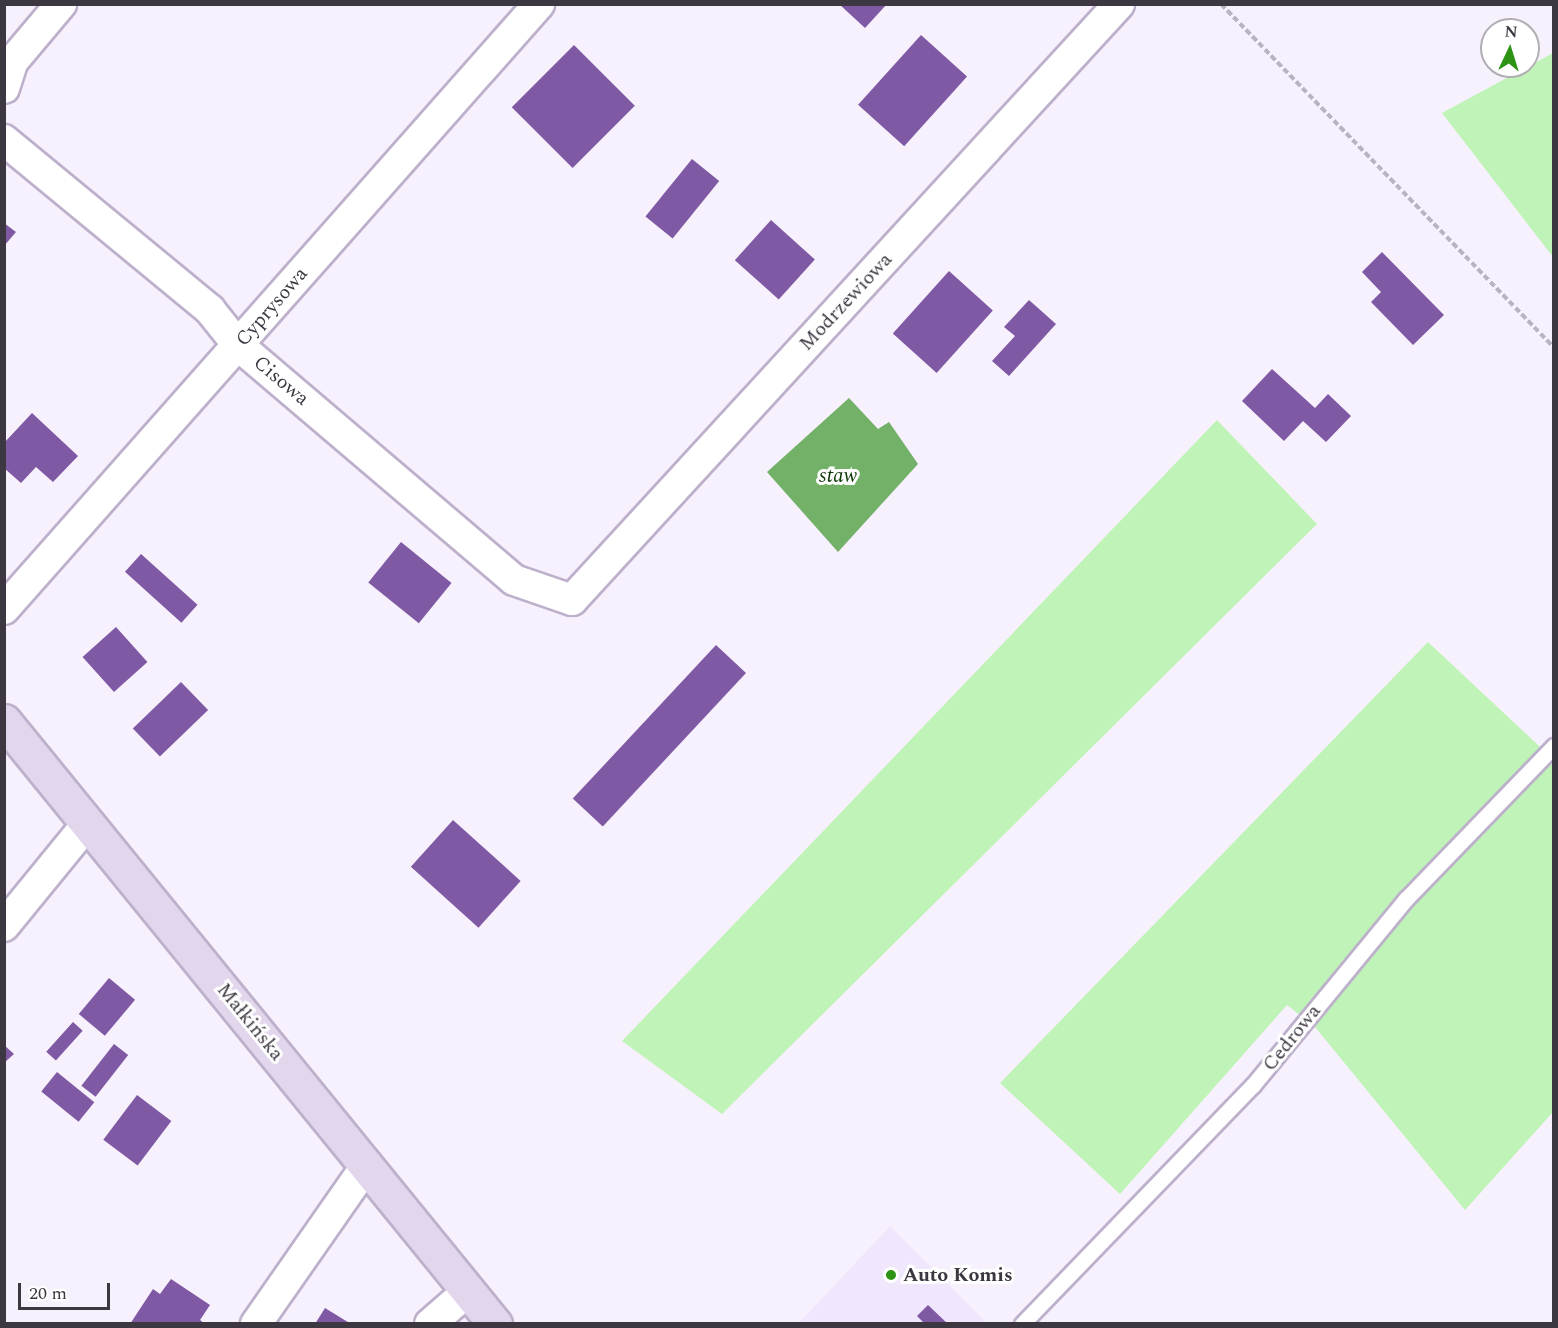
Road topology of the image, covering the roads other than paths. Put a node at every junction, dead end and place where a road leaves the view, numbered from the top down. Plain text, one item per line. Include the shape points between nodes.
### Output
1 (61, 4) edge
2 (539, 4) edge
3 (1119, 4) edge
4 (4, 88) edge
5 (4, 140) edge
6 (238, 345) junction
7 (572, 600) joint
8 (4, 609) edge
9 (4, 721) edge
10 (1554, 746) edge
11 (88, 823) junction
12 (4, 926) edge
13 (367, 1165) junction
14 (468, 1291) junction
15 (256, 1323) edge
16 (430, 1323) edge
17 (495, 1323) edge
18 (1022, 1323) edge

1 - 4 street via 14,61
2 - 6 street, Cyprysowa
3 - 7 street, Modrzewiowa
5 - 6 street, Cisowa via 210,310
6 - 7 street, Cisowa via 514,580
6 - 8 street, Cyprysowa
9 - 11 main road, Małkińska
10 - 18 lane, Cedrowa via 1406,899 1253,1085
11 - 12 street
11 - 13 main road, Małkińska
13 - 14 main road, Małkińska
13 - 15 street
14 - 16 street
14 - 17 main road, Małkińska

